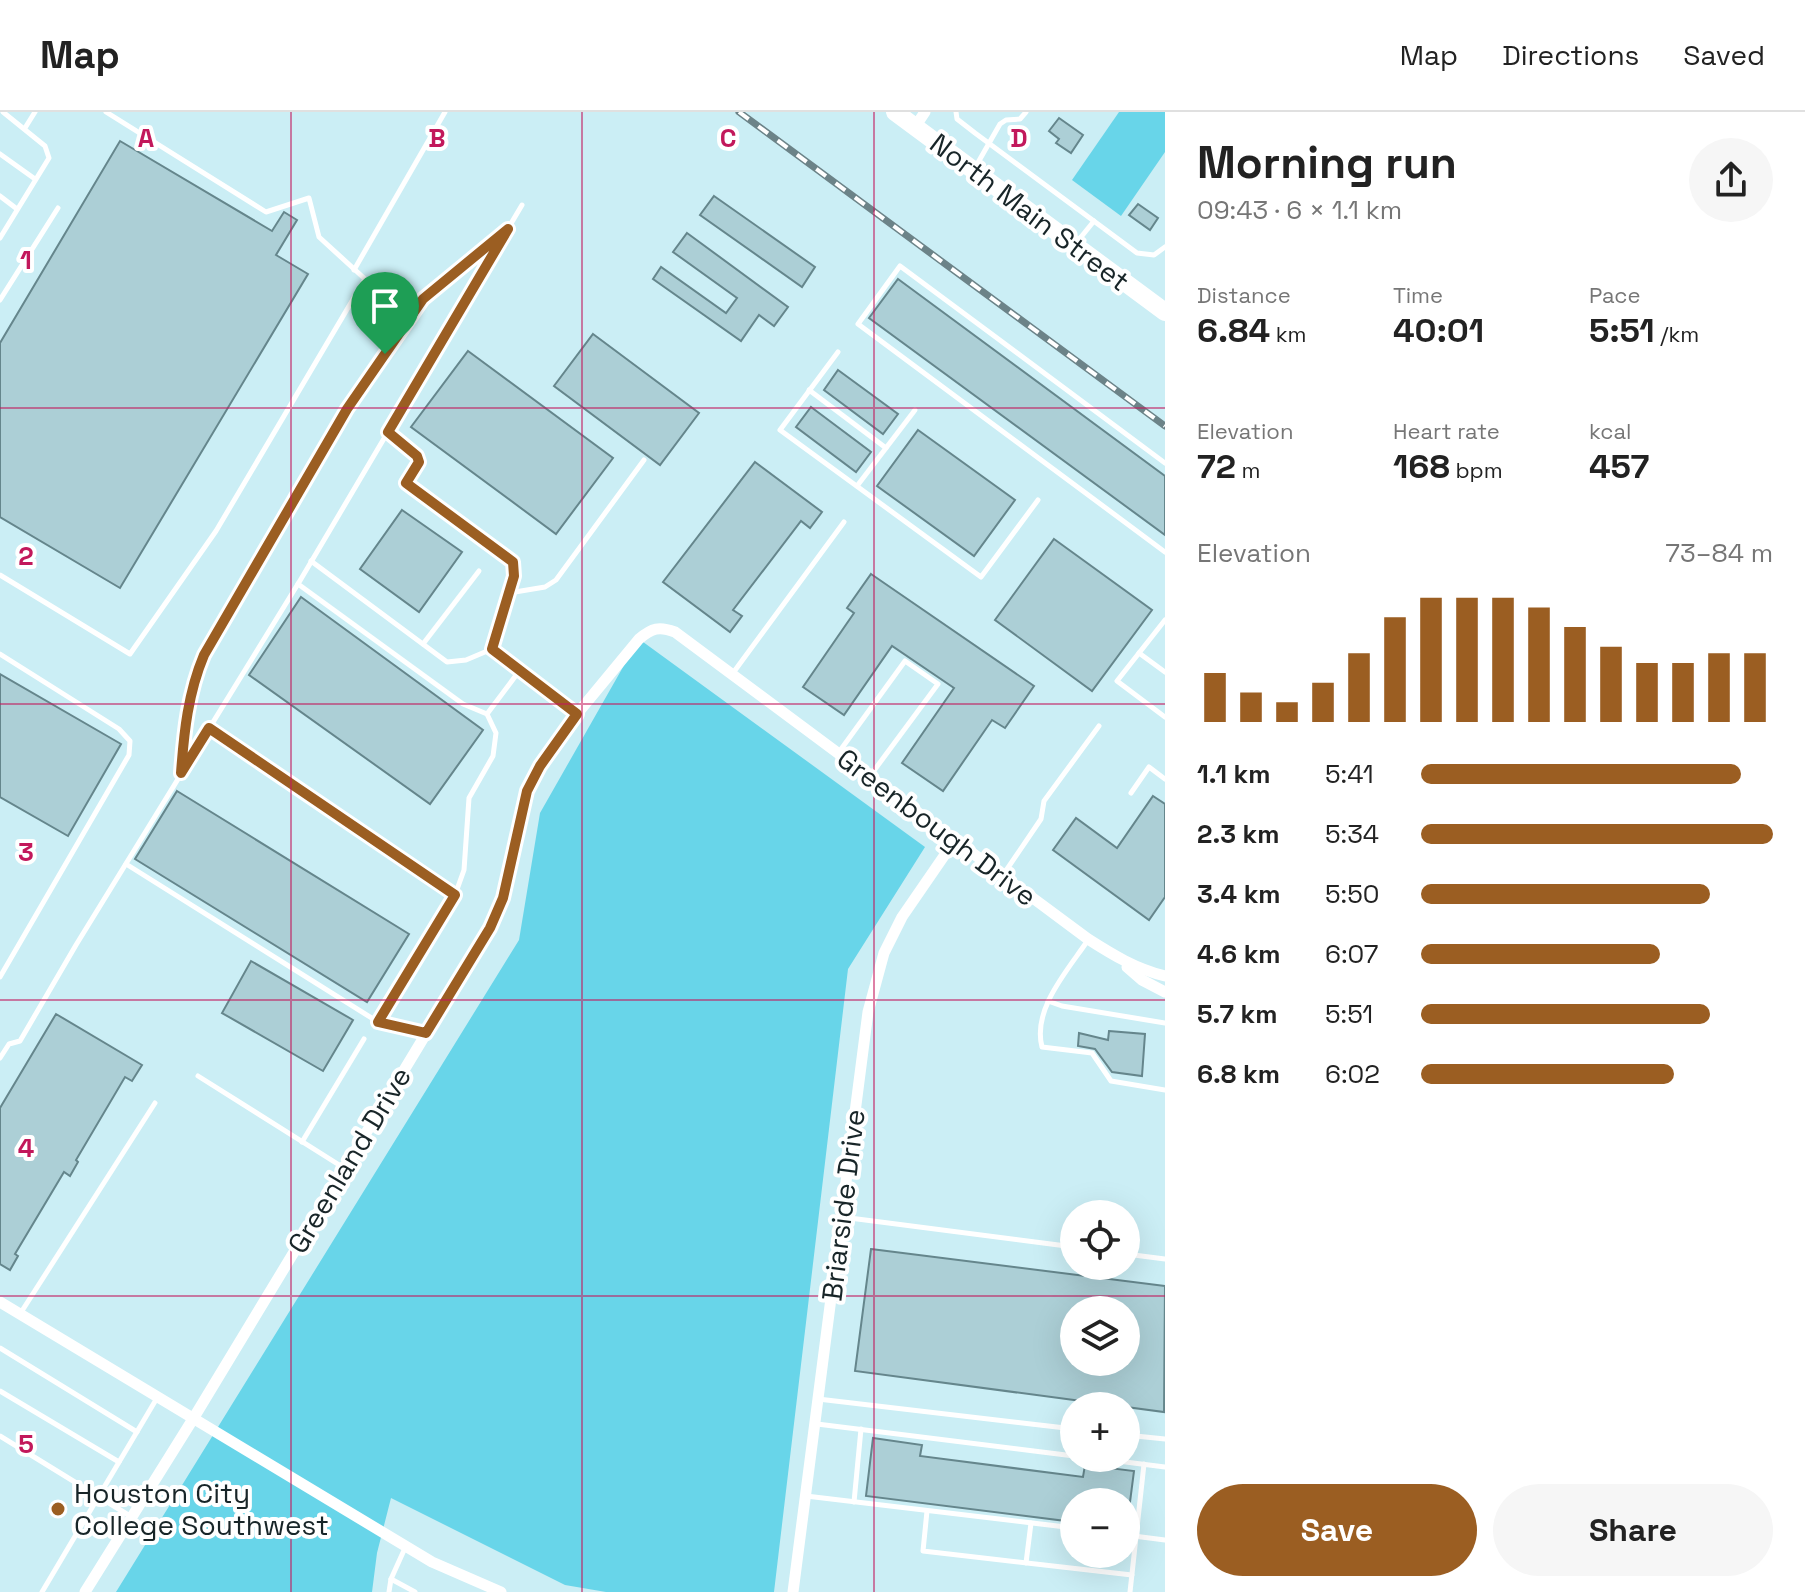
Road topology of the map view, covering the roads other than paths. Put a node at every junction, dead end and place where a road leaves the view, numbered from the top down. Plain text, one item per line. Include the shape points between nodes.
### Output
1 (3, 112) edge
2 (35, 112) edge
3 (106, 112) edge
4 (445, 112) edge
5 (895, 112) edge
6 (1026, 112) edge
7 (957, 115) edge
8 (920, 120) edge
9 (25, 128) junction
10 (991, 144) junction
11 (0, 154) edge
12 (973, 170) junction
13 (35, 179) junction
14 (0, 196) edge
15 (522, 205) dead end
16 (58, 208) dead end
17 (17, 209) junction
18 (1094, 221) junction
19 (508, 229) junction
20 (0, 238) edge
21 (1074, 245) junction
22 (1165, 247) edge
23 (354, 270) junction
24 (0, 300) edge
25 (1163, 309) edge
26 (838, 352) dead end
27 (809, 390) junction
28 (915, 410) dead end
29 (388, 432) junction
30 (886, 448) junction
31 (644, 460) dead end
32 (1165, 463) edge
33 (857, 486) junction
34 (1038, 500) dead end
35 (844, 522) dead end
36 (1165, 552) edge
37 (311, 561) junction
38 (479, 571) dead end
39 (0, 575) edge
40 (298, 584) junction
41 (509, 593) junction
42 (1165, 620) edge
43 (423, 644) junction
44 (492, 649) junction
45 (1139, 653) junction
46 (0, 654) edge
47 (520, 670) junction
48 (1165, 672) edge
49 (731, 674) junction
50 (757, 693) joint
51 (487, 714) junction
52 (577, 714) junction
53 (1165, 717) edge
54 (1099, 726) dead end
55 (209, 728) junction
56 (838, 753) junction
57 (181, 773) junction
58 (870, 776) junction
59 (1165, 779) edge
60 (1131, 793) dead end
61 (955, 840) junction
62 (126, 864) junction
63 (1002, 875) junction
64 (455, 895) junction
65 (1088, 939) junction
66 (1118, 958) junction
67 (1165, 976) edge
68 (0, 977) edge
69 (1165, 992) edge
70 (1048, 1001) junction
71 (378, 1022) junction
72 (1165, 1023) edge
73 (426, 1033) junction
74 (364, 1039) dead end
75 (0, 1058) edge
76 (198, 1076) dead end
77 (1165, 1090) edge
78 (155, 1103) dead end
79 (302, 1142) junction
80 (344, 1169) junction
81 (841, 1217) junction
82 (1060, 1245) edge
83 (1140, 1256) edge
84 (1165, 1259) edge
85 (0, 1302) edge
86 (20, 1314) junction
87 (0, 1348) edge
88 (0, 1391) edge
89 (157, 1398) junction
90 (818, 1399) junction
91 (193, 1419) junction
92 (815, 1423) junction
93 (1060, 1427) edge
94 (861, 1429) junction
95 (137, 1432) junction
96 (0, 1436) edge
97 (1140, 1436) edge
98 (1165, 1439) edge
99 (1060, 1454) edge
100 (119, 1462) junction
101 (1140, 1464) edge
102 (1144, 1464) junction
103 (1165, 1467) edge
104 (805, 1496) junction
105 (99, 1497) junction
106 (1140, 1500) edge
107 (854, 1502) junction
108 (927, 1511) junction
109 (131, 1517) junction
110 (1031, 1523) junction
111 (1060, 1526) edge
112 (1140, 1537) edge
113 (1165, 1540) edge
114 (406, 1547) junction
115 (1026, 1563) junction
116 (1133, 1568) edge
117 (1132, 1575) junction
118 (391, 1579) junction
119 (42, 1592) edge
120 (85, 1592) edge
121 (389, 1592) edge
122 (415, 1592) edge
123 (501, 1592) edge
124 (793, 1592) edge
125 (1130, 1592) edge

1 - 9 lane
2 - 9 lane
3 - 23 lane via 266,212 309,198 319,237
4 - 23 lane
5 - 8 highway, North Main Street
6 - 10 lane via 1000,124
7 - 10 lane
8 - 12 highway, North Main Street
9 - 13 lane via 45,146 49,158
10 - 12 lane
10 - 18 lane
11 - 13 lane
12 - 21 highway, North Main Street
13 - 17 lane
14 - 17 lane
15 - 19 lane
16 - 24 lane
17 - 20 lane
18 - 21 lane
18 - 22 lane via 1137,253 1154,255
19 - 29 lane
19 - 57 lane via 423,299 347,409 204,655 192,683
21 - 25 highway, North Main Street
23 - 39 lane via 365,279 216,531 130,654
26 - 27 lane
27 - 30 lane
27 - 33 lane via 780,430
28 - 30 lane
29 - 37 lane
29 - 41 lane via 417,456 419,462 406,483 513,562
30 - 33 lane
31 - 41 lane via 556,580
32 - 36 lane via 900,266 858,324
33 - 34 lane via 981,577
35 - 49 lane
37 - 40 lane
37 - 43 lane
38 - 43 lane
40 - 51 lane via 463,704
40 - 55 lane
41 - 44 lane
42 - 45 lane
43 - 44 lane via 447,662
44 - 47 lane
45 - 48 lane
45 - 53 lane via 1117,681
46 - 68 lane via 130,741 129,755
47 - 51 lane
47 - 52 lane
49 - 50 street, Greenland Drive
49 - 52 street, Greenland Drive via 675,632 650,630
50 - 56 street, Greenbough Drive
51 - 64 lane via 496,733 493,756 469,798 464,870
52 - 73 street, Greenland Drive via 527,791 503,898 490,928
54 - 63 lane via 1044,801 1041,819
55 - 57 lane
55 - 64 lane
56 - 58 street, Greenbough Drive
56 - 58 lane via 905,661 938,684
57 - 62 lane
58 - 61 street, Greenbough Drive
59 - 60 lane via 1149,767
61 - 63 street, Greenbough Drive
61 - 81 street, Briarside Drive via 884,953 868,1012
62 - 71 lane
62 - 75 lane via 20,1041 9,1044
63 - 65 street, Greenbough Drive
64 - 71 lane
65 - 66 street, Greenbough Drive
65 - 70 lane
66 - 67 street, Greenbough Drive
66 - 69 street, Greenbough Drive
70 - 72 lane
70 - 77 lane via 1042,1047 1092,1053 1111,1081
71 - 73 lane
73 - 80 street, Greenland Drive
74 - 79 lane
76 - 79 lane
78 - 86 lane
79 - 80 lane
80 - 91 street, Greenland Drive
81 - 82 lane
81 - 90 street, Briarside Drive
83 - 84 lane
85 - 86 street
86 - 89 street
87 - 95 lane
88 - 100 lane
89 - 91 street
89 - 95 lane
90 - 92 street, Briarside Drive
90 - 93 lane
91 - 109 street, Greenland Drive
91 - 114 street
92 - 94 lane
92 - 104 street, Briarside Drive
94 - 99 lane
94 - 107 lane
95 - 100 lane
96 - 105 lane
97 - 98 lane
100 - 105 lane
101 - 102 lane
102 - 103 lane
102 - 106 lane
104 - 107 lane
104 - 124 street, Briarside Drive
105 - 109 lane
105 - 119 lane
107 - 108 lane
108 - 110 lane
108 - 115 lane via 923,1551
109 - 120 street, Greenland Drive
110 - 111 lane
110 - 115 lane
112 - 113 lane
114 - 118 lane
114 - 123 street
115 - 117 lane
116 - 117 lane
117 - 125 lane
118 - 121 lane
118 - 122 lane

